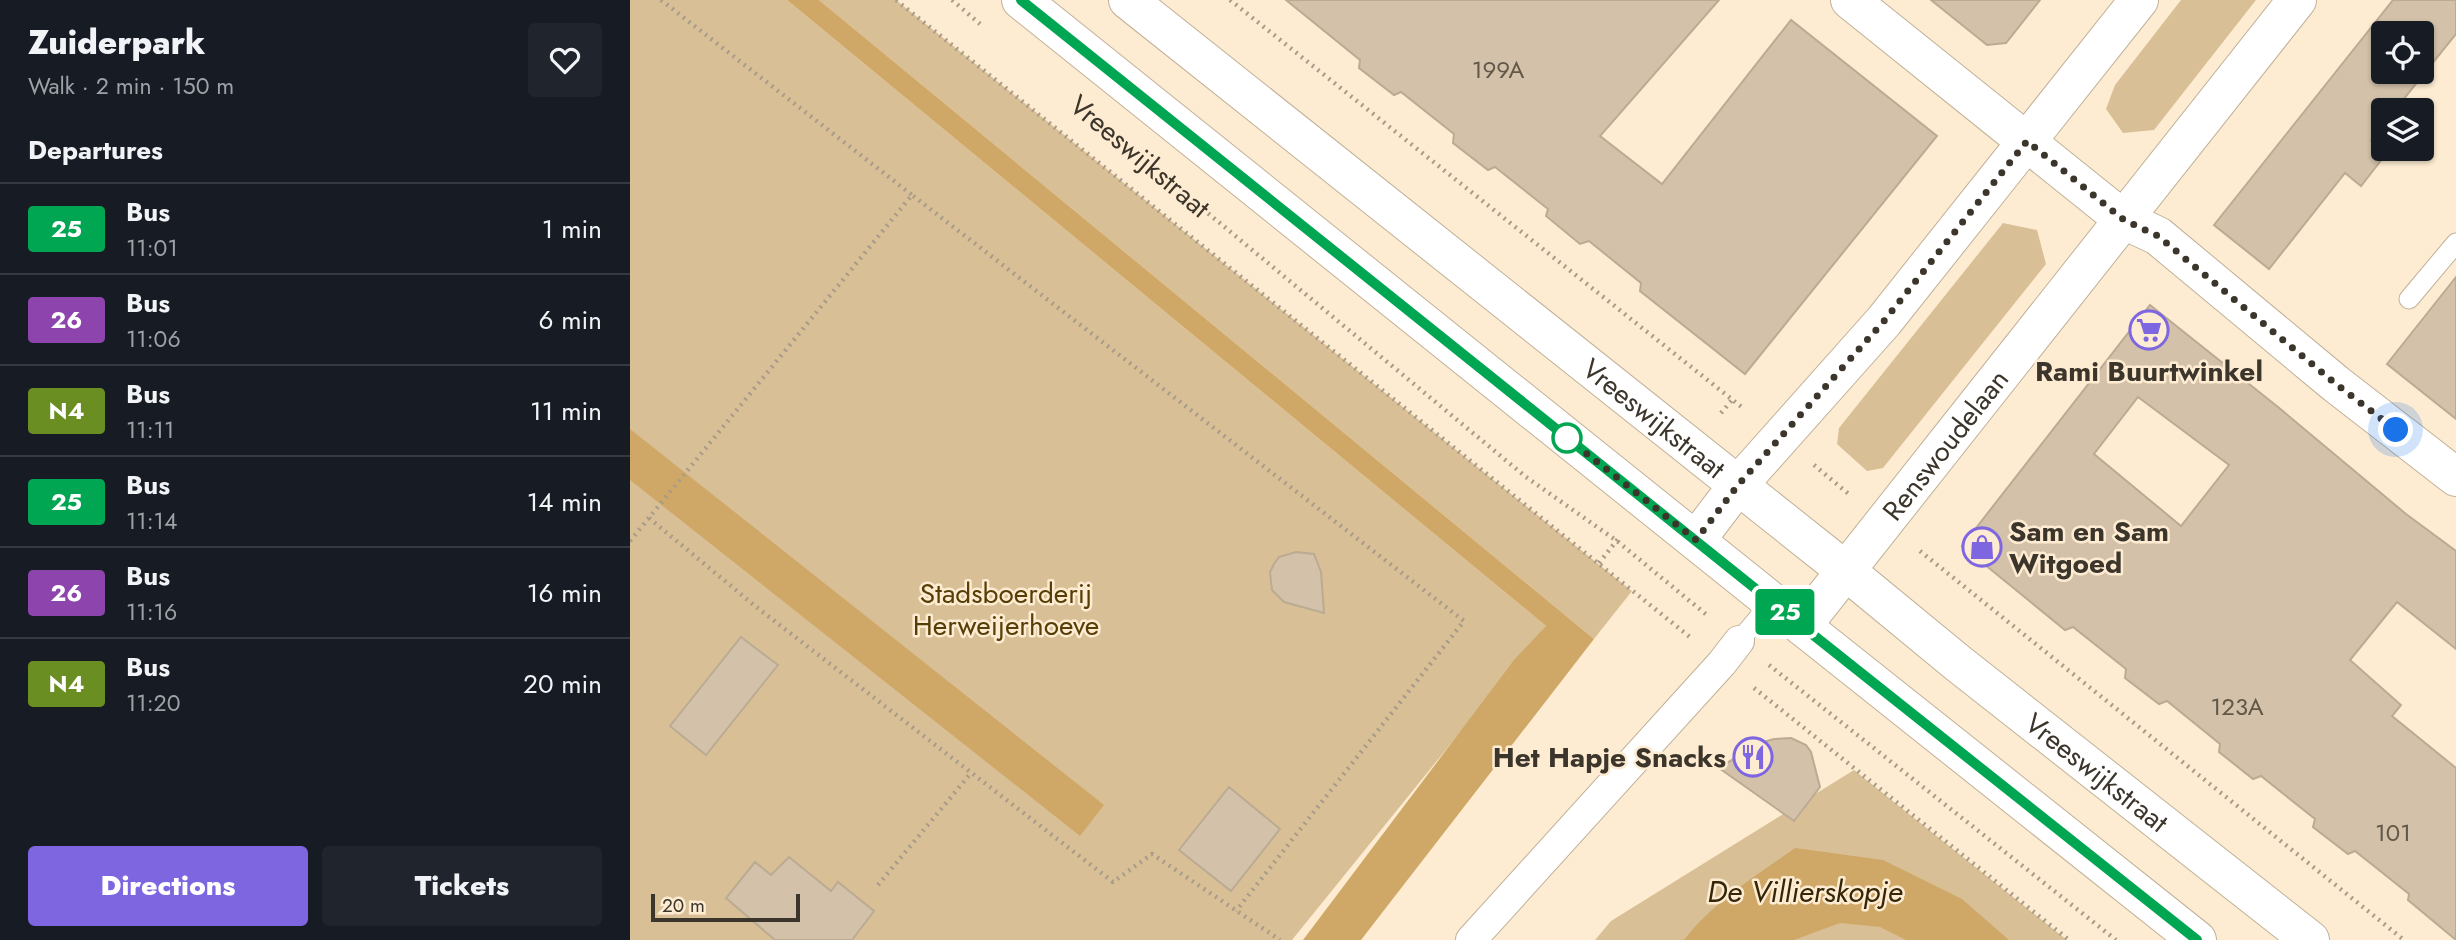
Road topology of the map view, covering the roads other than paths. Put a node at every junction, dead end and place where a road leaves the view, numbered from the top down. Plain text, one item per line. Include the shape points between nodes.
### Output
1 (1021, 0) edge
2 (1128, 0) edge
3 (1850, 0) edge
4 (2138, 0) edge
5 (2297, 0) edge
6 (2027, 141) junction
7 (2124, 220) junction
8 (2456, 243) edge
9 (2409, 299) dead end
10 (2456, 477) edge
11 (1738, 485) junction
12 (1696, 540) junction
13 (1846, 571) junction
14 (1772, 602) junction
15 (1802, 626) junction
16 (1731, 652) joint
17 (1471, 940) edge
18 (2197, 940) edge
19 (2310, 940) edge

1 - 12 main road, Vreeswijkstraat
2 - 11 main road, Vreeswijkstraat
3 - 6 main road
4 - 6 main road
5 - 7 main road, Renswoudelaan
6 - 7 main road
6 - 11 main road via 1884,321
7 - 10 main road via 2158,236
7 - 13 main road, Renswoudelaan
8 - 9 lane
11 - 12 main road
11 - 13 main road, Vreeswijkstraat
12 - 14 main road, Vreeswijkstraat
13 - 15 main road, Renswoudelaan
13 - 19 main road, Vreeswijkstraat
14 - 15 main road, Vreeswijkstraat
14 - 16 lane
15 - 18 main road, Vreeswijkstraat
16 - 17 street

